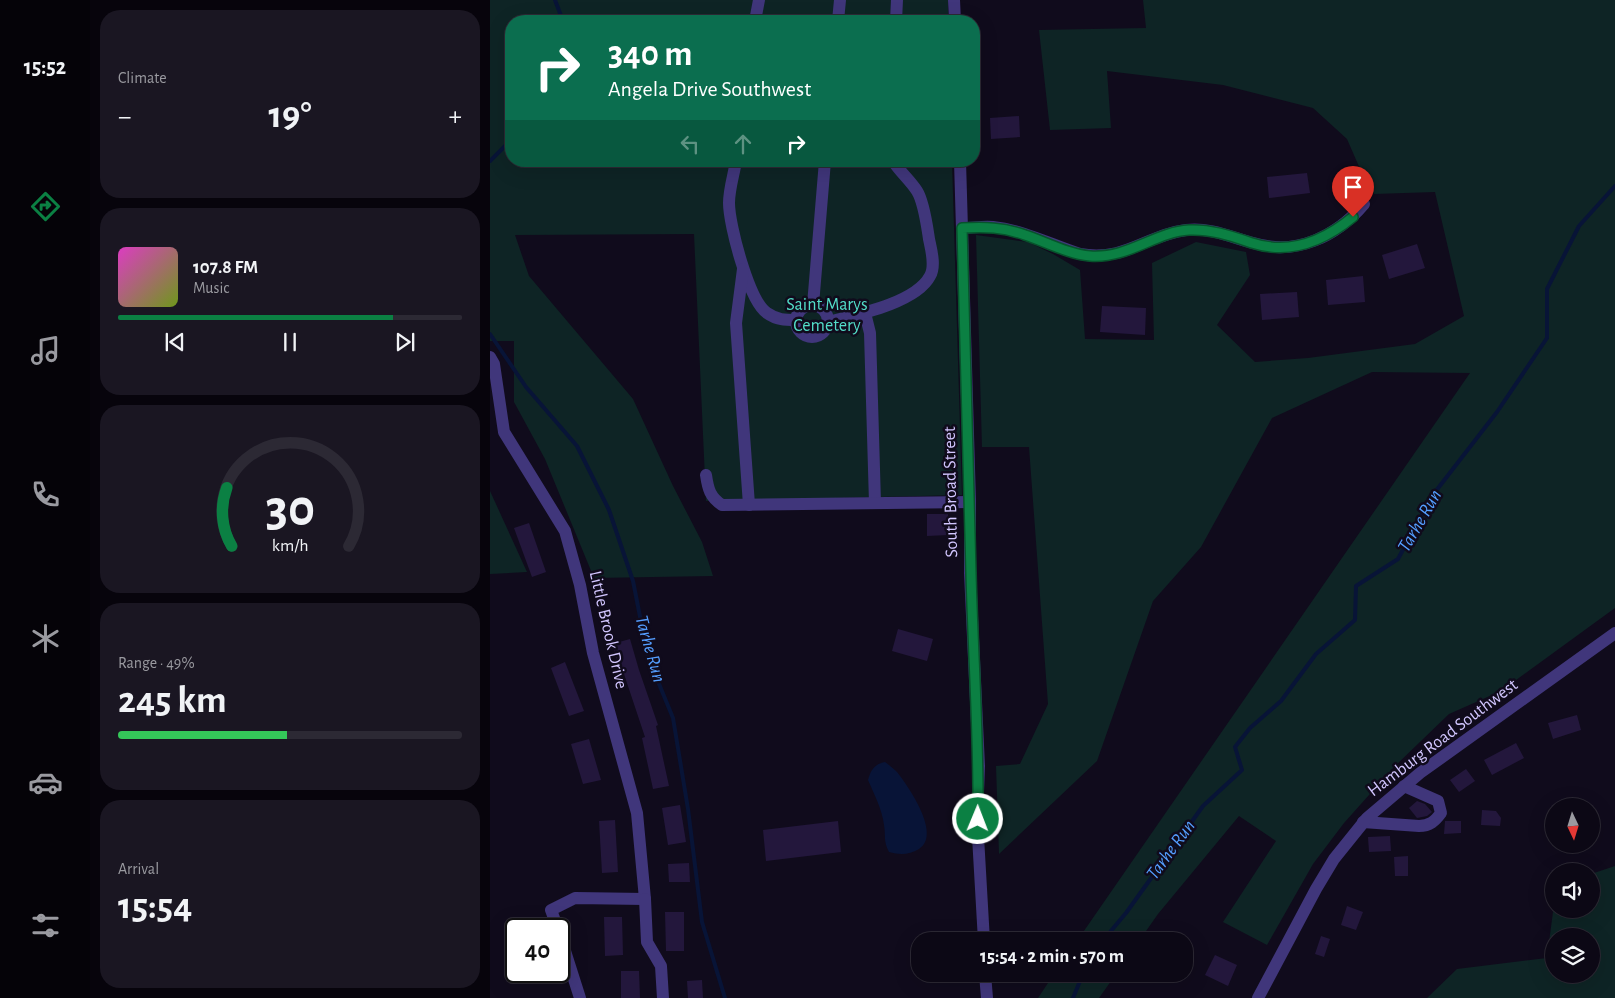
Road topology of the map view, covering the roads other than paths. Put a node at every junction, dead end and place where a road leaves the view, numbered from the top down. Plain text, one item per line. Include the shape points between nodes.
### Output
1 (758, 0) edge
2 (840, 0) edge
3 (896, 0) edge
4 (954, 0) edge
5 (756, 15) edge
6 (839, 15) edge
7 (896, 15) edge
8 (955, 15) edge
9 (735, 167) edge
10 (825, 167) edge
11 (897, 167) edge
12 (960, 167) edge
13 (1364, 204) dead end
14 (962, 228) junction
15 (743, 268) junction
16 (813, 305) junction
17 (865, 313) junction
18 (796, 320) junction
19 (828, 322) junction
20 (490, 357) edge
21 (494, 383) edge
22 (706, 475) dead end
23 (970, 502) junction
24 (875, 503) junction
25 (749, 505) junction
26 (1615, 633) edge
27 (1404, 786) junction
28 (1363, 822) junction
29 (645, 899) junction
30 (554, 918) edge
31 (984, 932) edge
32 (570, 967) edge
33 (986, 982) edge
34 (580, 998) edge
35 (663, 998) edge
36 (987, 998) edge
37 (1258, 998) edge

1 - 5 street
2 - 6 street
3 - 7 street
4 - 8 street
9 - 15 street via 729,203
10 - 16 street
11 - 17 street via 917,191 927,222 931,275 918,290
12 - 14 street, South Broad Street
13 - 14 street via 1353,217 1327,236 1282,248 1267,247 1220,233 1187,230 1124,252 1090,256 1004,229
14 - 23 street, South Broad Street
15 - 18 street via 757,303 766,313 780,320
15 - 25 street via 736,322
16 - 18 street via 801,309
16 - 19 street via 824,310
17 - 19 street
17 - 24 street via 870,332
18 - 19 street via 800,332 811,337 823,333
20 - 21 street, Little Brook Drive via 494,364
21 - 29 street, Little Brook Drive via 504,432 565,531 580,585 593,653 637,813
22 - 25 street via 708,490 722,505
23 - 24 street
23 - 31 street, South Broad Street
24 - 25 street
26 - 27 street, Hamburg Road Southwest
27 - 28 street, Hamburg Road Southwest
27 - 28 street via 1438,801 1441,813 1435,821 1427,826
28 - 37 street, Hamburg Road Southwest via 1324,874
29 - 30 street via 575,898 551,910
29 - 35 street, Little Brook Drive via 647,942 661,966
32 - 34 street
33 - 36 street

